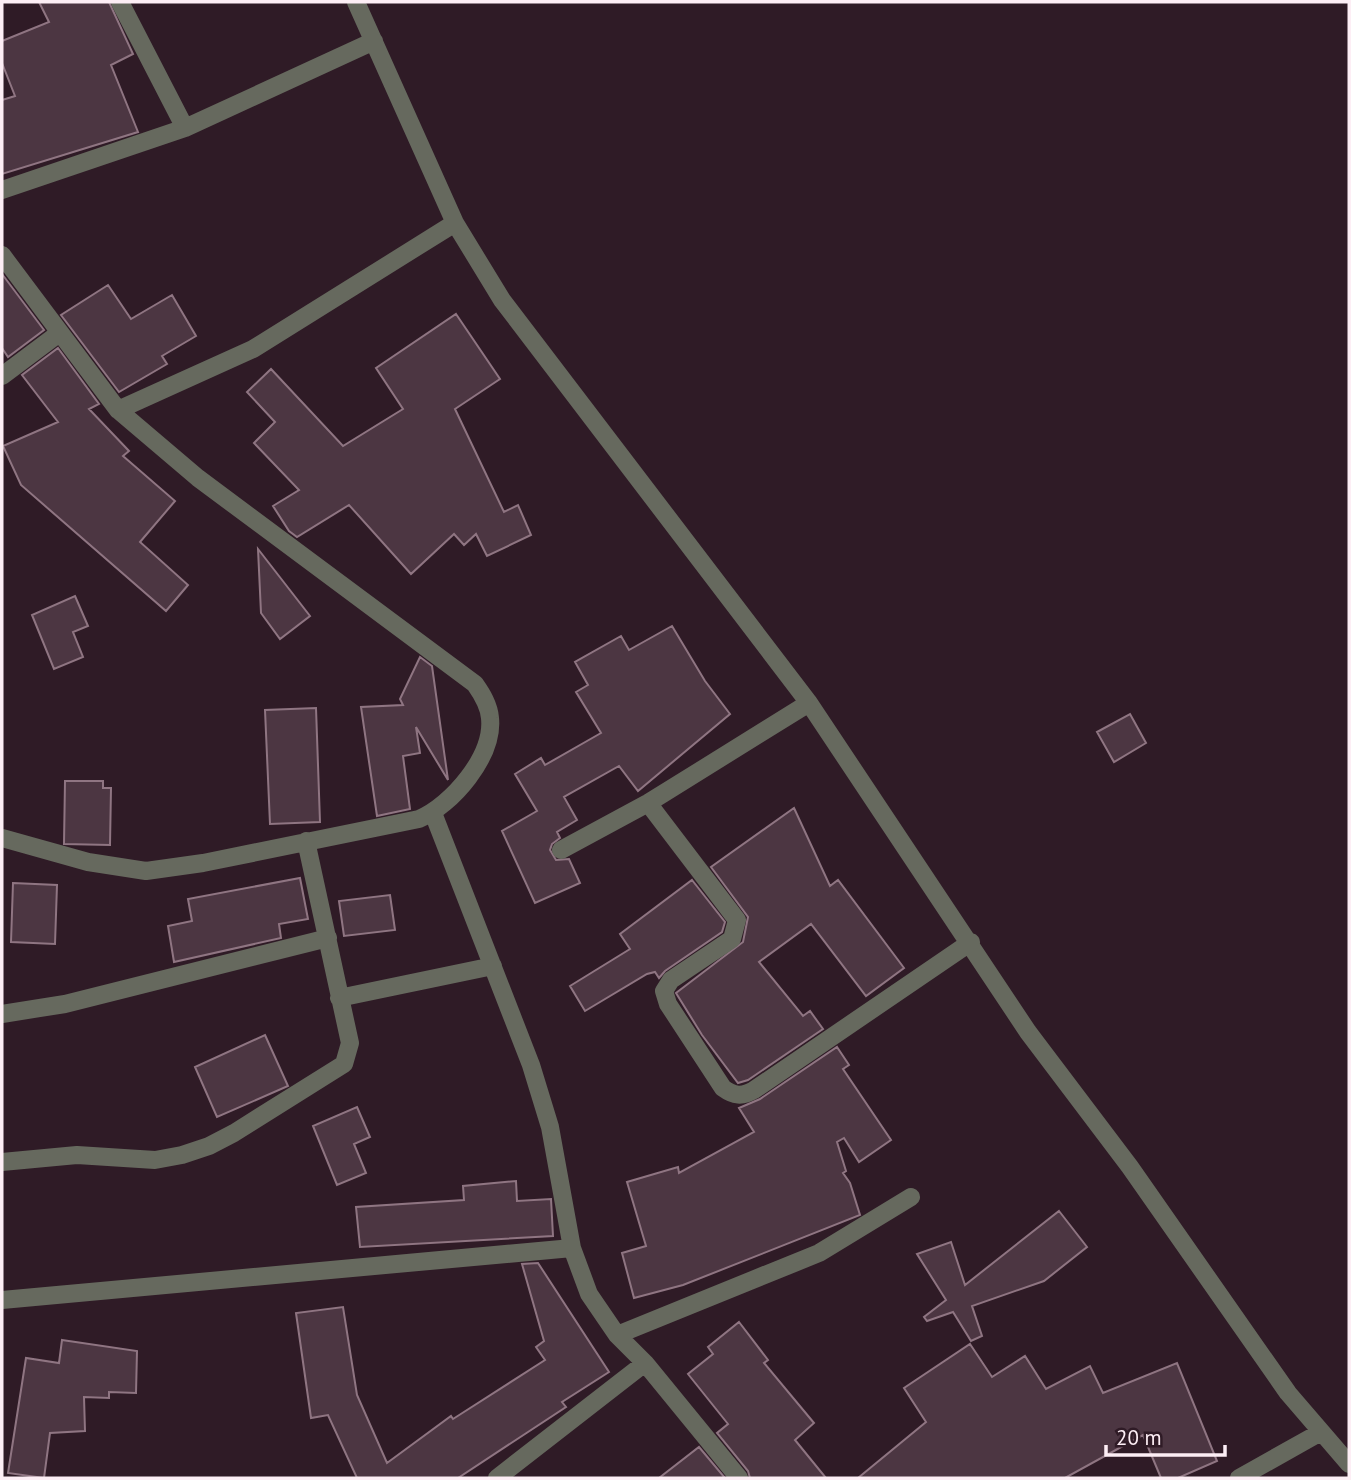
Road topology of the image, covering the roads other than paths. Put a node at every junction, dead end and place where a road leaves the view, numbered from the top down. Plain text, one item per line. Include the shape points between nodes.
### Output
1 (120, 2) edge
2 (356, 2) edge
3 (374, 41) junction
4 (185, 128) junction
5 (2, 190) edge
6 (455, 223) junction
7 (2, 255) edge
8 (58, 334) junction
9 (2, 376) edge
10 (118, 410) junction
11 (809, 703) junction
12 (648, 803) junction
13 (433, 813) junction
14 (2, 838) edge
15 (306, 841) junction
16 (561, 850) dead end
17 (328, 938) junction
18 (971, 942) junction
19 (493, 966) junction
20 (339, 998) junction
21 (2, 1014) edge
22 (2, 1162) edge
23 (911, 1198) dead end
24 (572, 1248) junction
25 (2, 1300) edge
26 (617, 1335) junction
27 (645, 1363) junction
28 (1321, 1432) junction
29 (1349, 1464) edge
30 (497, 1478) edge
31 (739, 1478) edge
32 (1238, 1478) edge

1 - 4 street
2 - 3 street
3 - 4 street
3 - 6 street
4 - 5 street
6 - 10 street via 253,349
6 - 11 street via 502,300
7 - 8 street
8 - 9 street
8 - 10 street
10 - 13 street via 198,478 475,684 490,717 489,736 455,794
11 - 12 street
11 - 18 street
12 - 16 street
12 - 18 street via 737,920 732,939 671,980 664,991 668,1004 730,1093 754,1090
13 - 15 street
13 - 19 street
14 - 15 street via 97,864 146,871
15 - 17 street
17 - 20 street
17 - 21 street via 65,1004
18 - 28 street via 1028,1032 1130,1167 1288,1394
19 - 20 street
19 - 24 street via 550,1127
20 - 22 street via 350,1043 345,1063 209,1146 155,1160 77,1155
23 - 26 street via 819,1253
24 - 25 street
24 - 26 street via 589,1294
26 - 27 street
27 - 30 street
27 - 31 street
28 - 29 street
28 - 32 street

